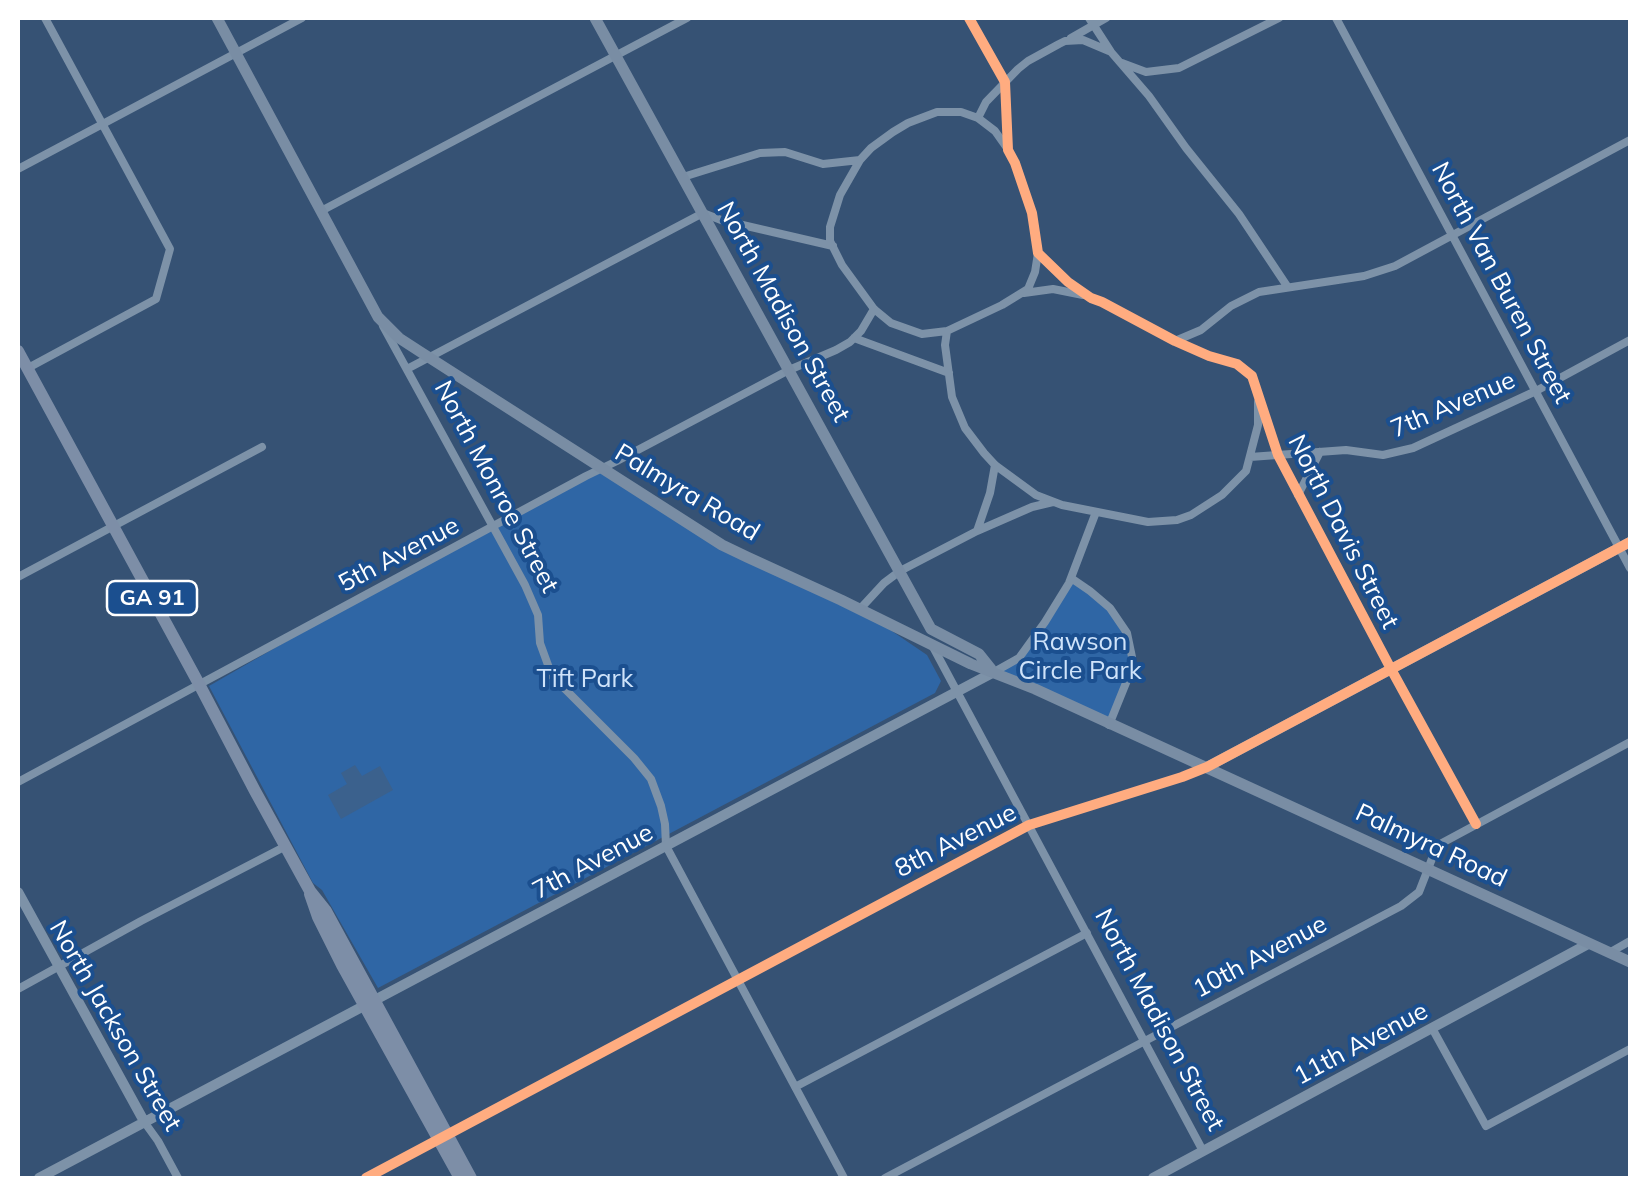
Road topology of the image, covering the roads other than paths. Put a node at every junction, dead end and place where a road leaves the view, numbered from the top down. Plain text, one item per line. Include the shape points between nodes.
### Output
1 (46, 18) edge
2 (217, 18) edge
3 (302, 18) edge
4 (595, 18) edge
5 (686, 18) edge
6 (969, 18) edge
7 (1106, 18) edge
8 (1279, 18) edge
9 (1336, 18) edge
10 (1091, 21) edge
11 (1066, 41) junction
12 (1111, 52) junction
13 (236, 53) junction
14 (616, 55) junction
15 (1118, 62) junction
16 (1005, 82) junction
17 (978, 118) junction
18 (102, 124) junction
19 (1630, 140) edge
20 (1008, 150) junction
21 (860, 160) junction
22 (18, 169) edge
23 (683, 177) junction
24 (321, 212) junction
25 (703, 214) junction
26 (1454, 235) junction
27 (833, 246) junction
28 (1038, 253) junction
29 (1287, 286) junction
30 (1024, 293) junction
31 (1091, 298) junction
32 (874, 309) junction
33 (378, 317) junction
34 (947, 330) junction
35 (854, 338) junction
36 (1175, 340) junction
37 (1630, 340) edge
38 (18, 351) edge
39 (431, 357) junction
40 (27, 368) junction
41 (407, 370) junction
42 (789, 370) junction
43 (949, 374) junction
44 (1258, 391) junction
45 (1536, 391) junction
46 (262, 446) dead end
47 (1320, 452) junction
48 (1278, 455) junction
49 (1250, 457) junction
50 (996, 465) junction
51 (602, 468) junction
52 (1298, 495) junction
53 (1053, 502) junction
54 (1096, 512) junction
55 (112, 526) junction
56 (492, 528) junction
57 (978, 531) junction
58 (1625, 545) edge
59 (1630, 568) edge
60 (900, 571) junction
61 (18, 577) edge
62 (1071, 578) junction
63 (860, 608) junction
64 (932, 629) joint
65 (932, 645) junction
66 (1391, 669) junction
67 (994, 672) junction
68 (199, 684) junction
69 (956, 692) junction
70 (1109, 725) junction
71 (1630, 742) edge
72 (1206, 767) junction
73 (18, 782) edge
74 (1476, 824) junction
75 (1029, 825) junction
76 (286, 846) junction
77 (666, 846) junction
78 (1427, 870) junction
79 (18, 892) edge
80 (1086, 933) junction
81 (1630, 942) edge
82 (1588, 944) junction
83 (1609, 953) junction
84 (1630, 962) edge
85 (58, 966) junction
86 (737, 980) junction
87 (18, 989) edge
88 (370, 1003) junction
89 (1432, 1028) junction
90 (1144, 1041) junction
91 (1630, 1049) edge
92 (795, 1087) junction
93 (145, 1123) junction
94 (444, 1139) junction
95 (1203, 1151) junction
96 (39, 1178) edge
97 (178, 1178) edge
98 (366, 1178) edge
99 (460, 1178) edge
100 (471, 1178) edge
101 (844, 1178) edge
102 (885, 1178) edge
103 (1153, 1178) edge

1 - 18 street
2 - 13 main road, North Monroe Street
3 - 13 street
4 - 14 main road, North Madison Street
5 - 14 street
6 - 16 street
7 - 10 street
8 - 15 street via 1171,70 1146,72
9 - 26 street, North Van Buren Street
10 - 11 street
10 - 12 street
11 - 12 street
11 - 16 street via 1028,60
12 - 15 street
13 - 18 street
13 - 24 main road, North Monroe Street
14 - 23 main road, North Madison Street
14 - 24 street
15 - 29 street via 1239,214
16 - 17 street
16 - 20 street
17 - 20 street
17 - 21 street via 961,112 924,116
18 - 22 street
18 - 40 street via 170,249 163,278 156,299
19 - 26 street
20 - 28 street via 1032,212
21 - 23 street via 823,164 760,152
21 - 27 street via 834,210
23 - 25 main road, North Madison Street
24 - 33 main road, North Monroe Street
25 - 27 street
25 - 39 street
25 - 42 main road, North Madison Street
26 - 29 street via 1376,272
26 - 45 street, North Van Buren Street
27 - 32 street
28 - 30 street
28 - 31 street
29 - 36 street via 1243,299
30 - 31 street via 1053,289
30 - 34 street
31 - 36 street
32 - 34 street via 922,334
32 - 35 street, 5th Avenue
33 - 39 main road, Palmyra Road
33 - 41 street, North Monroe Street
34 - 43 street
35 - 42 street, 5th Avenue
35 - 43 street
36 - 44 street via 1237,364
37 - 45 street, 7th Avenue
38 - 40 main road, GA 91
39 - 41 street
39 - 51 main road, Palmyra Road
40 - 55 main road, GA 91
41 - 56 street, North Monroe Street
42 - 51 street, 5th Avenue
42 - 60 main road, North Madison Street
43 - 50 street via 957,413
44 - 48 street, North Davis Street
44 - 49 street
45 - 47 street, 7th Avenue via 1398,452
45 - 58 street, North Van Buren Street
46 - 55 street
47 - 48 street, 7th Avenue
47 - 52 street
48 - 49 street, 7th Avenue
48 - 52 street, North Davis Street
49 - 54 street via 1222,496 1192,515 1148,522
50 - 53 street
50 - 57 street
51 - 56 street, 5th Avenue
51 - 63 main road, Palmyra Road via 722,545
52 - 66 street, North Davis Street
53 - 54 street
53 - 57 street
54 - 62 street, 7th Avenue
55 - 61 street
55 - 68 main road, GA 91
56 - 68 street, 5th Avenue
56 - 77 street, North Monroe Street via 533,601 552,676 646,772 662,806
57 - 60 street
58 - 59 street, North Van Buren Street
58 - 66 street, 8th Avenue
60 - 63 street
60 - 64 main road, North Madison Street
62 - 67 street, 7th Avenue via 1019,658
62 - 70 street via 1110,608 1127,633 1130,673
63 - 65 main road, Palmyra Road
64 - 67 main road, Palmyra Road via 978,654
65 - 67 main road, Palmyra Road
65 - 69 street, North Madison Street
66 - 72 street, 8th Avenue
66 - 74 street, North Davis Street
67 - 69 street, 7th Avenue
67 - 70 main road, Palmyra Road
68 - 73 street, 5th Avenue
68 - 76 main road, GA 91
69 - 75 street, North Madison Street
69 - 77 street, 7th Avenue
70 - 72 main road, Palmyra Road
71 - 74 street, 10th Avenue
72 - 75 street, 8th Avenue
72 - 78 main road, Palmyra Road
74 - 78 street, 10th Avenue via 1442,843
75 - 80 street, North Madison Street
75 - 86 street, 8th Avenue
76 - 85 street
76 - 88 main road, GA 91 via 318,917
77 - 86 street, North Monroe Street
77 - 88 street, 7th Avenue
78 - 82 main road, Palmyra Road
78 - 90 street, 10th Avenue via 1419,892 1400,906
79 - 85 street, North Jackson Street
80 - 90 street, North Madison Street
80 - 92 street
81 - 83 street
82 - 83 main road, Palmyra Road
82 - 89 street, 11th Avenue
83 - 84 main road, Palmyra Road
85 - 87 street
85 - 93 street, North Jackson Street
86 - 92 street, North Monroe Street
86 - 94 street, 8th Avenue
88 - 93 street, 7th Avenue
88 - 94 main road, GA 91
89 - 91 street via 1486,1126
89 - 95 street, 11th Avenue
90 - 95 street, North Madison Street
90 - 102 street, 10th Avenue
92 - 101 street, North Monroe Street
93 - 96 street, 7th Avenue
93 - 97 street, North Jackson Street
94 - 98 street, 8th Avenue
94 - 99 main road, GA 91
94 - 100 main road, GA 91
95 - 103 street, 11th Avenue

